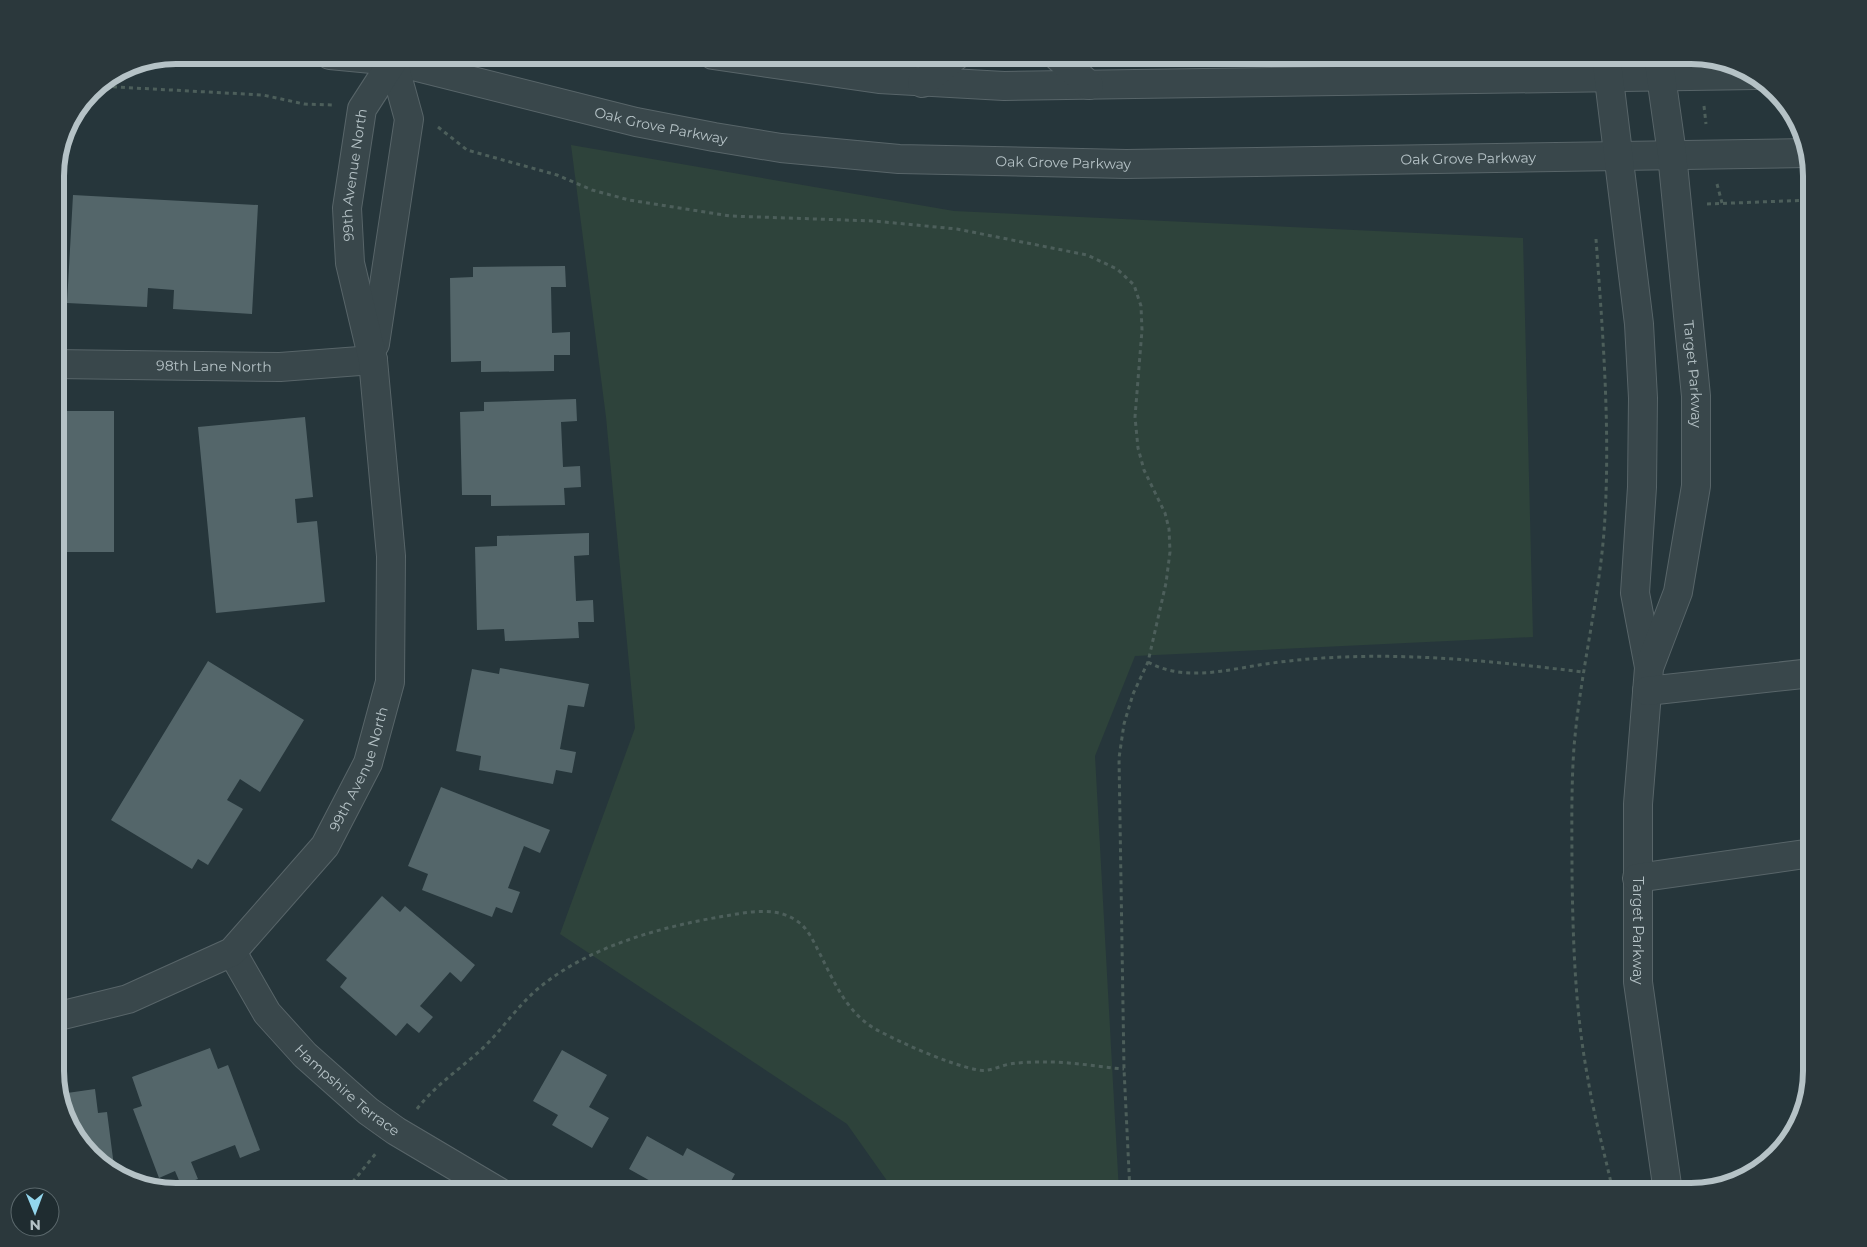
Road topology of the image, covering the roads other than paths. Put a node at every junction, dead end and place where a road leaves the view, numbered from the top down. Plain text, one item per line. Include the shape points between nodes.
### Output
1 (389, 64) edge
2 (395, 64) edge
3 (416, 64) edge
4 (766, 64) edge
5 (946, 64) edge
6 (1066, 64) edge
7 (1607, 65) edge
8 (1660, 65) edge
9 (1736, 73) edge
10 (922, 83) junction
11 (1089, 85) junction
12 (1800, 153) edge
13 (1672, 154) junction
14 (1618, 155) junction
15 (373, 360) junction
16 (64, 364) edge
17 (1803, 673) edge
18 (1648, 680) junction
19 (1803, 854) edge
20 (1637, 878) junction
21 (232, 952) junction
22 (64, 1014) edge
23 (484, 1183) edge
24 (1667, 1183) edge

1 - 15 street, 99th Avenue North via 362,109 347,208 350,263
2 - 15 street, 99th Avenue North via 409,119
3 - 14 street, Oak Grove Parkway via 636,122 781,148 898,159 1126,164
4 - 10 street
5 - 10 street
6 - 11 street
7 - 8 street
7 - 11 street
7 - 14 street, Target Parkway
8 - 9 street
8 - 13 street, Target Parkway
10 - 11 street
12 - 13 street, Oak Grove Parkway
13 - 14 street, Oak Grove Parkway
13 - 18 street, Target Parkway via 1696,396 1696,486 1678,592
14 - 18 street, Target Parkway via 1639,324 1643,398 1642,487 1635,593
15 - 16 street, 98th Lane North via 280,367
15 - 21 street, 99th Avenue North via 391,556 390,682 368,763 326,846
17 - 18 street
18 - 20 street, Target Parkway via 1638,804
19 - 20 street
20 - 24 street, Target Parkway via 1638,982
21 - 22 street, 99th Avenue North via 128,999
21 - 23 street, Hampshire Terrace via 267,1013 305,1054 368,1112

